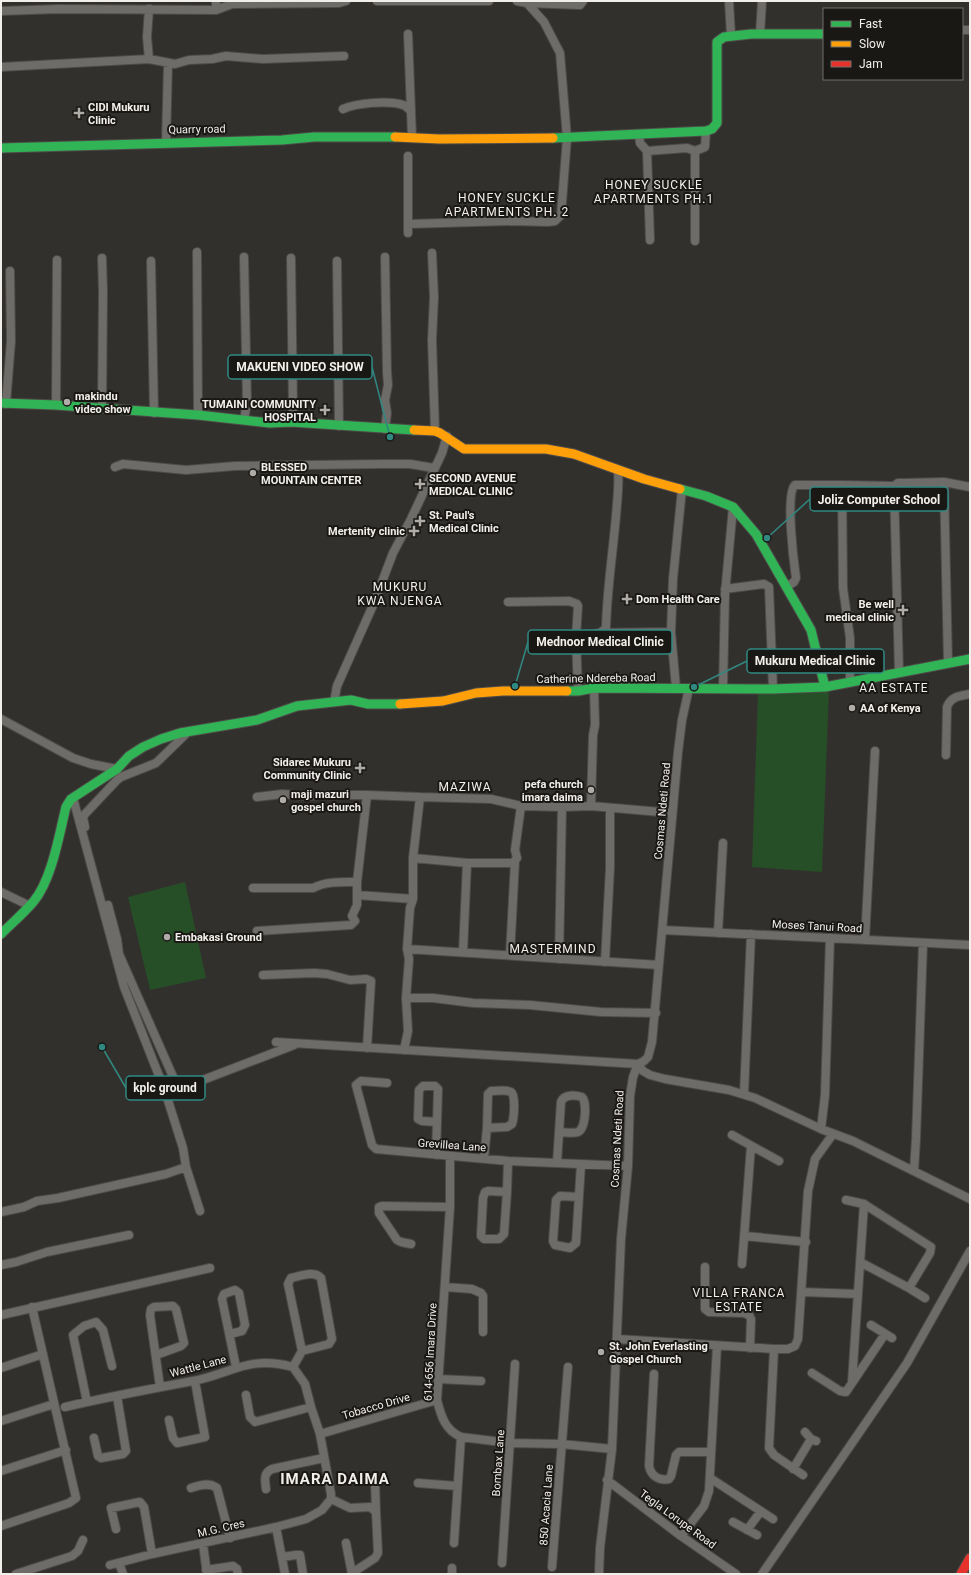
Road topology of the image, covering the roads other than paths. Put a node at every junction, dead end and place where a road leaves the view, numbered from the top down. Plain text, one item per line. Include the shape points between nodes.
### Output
1 (216, 1) edge
2 (346, 1) edge
3 (377, 1) edge
4 (489, 1) edge
5 (517, 1) edge
6 (583, 1) edge
7 (729, 1) edge
8 (762, 1) edge
9 (437, 2) edge
10 (527, 3) junction
11 (149, 9) junction
12 (216, 10) junction
13 (1, 11) edge
14 (408, 34) dead end
15 (760, 34) junction
16 (823, 34) edge
17 (731, 36) junction
18 (344, 56) dead end
19 (148, 60) junction
20 (168, 64) junction
21 (1, 67) edge
22 (343, 109) dead end
23 (411, 111) junction
24 (706, 131) junction
25 (639, 135) junction
26 (412, 138) junction
27 (567, 138) junction
28 (166, 142) junction
29 (1, 148) edge
30 (647, 151) junction
31 (695, 151) junction
32 (408, 156) dead end
33 (408, 224) junction
34 (408, 233) dead end
35 (650, 240) dead end
36 (695, 241) dead end
37 (197, 252) dead end
38 (432, 253) dead end
39 (244, 257) dead end
40 (384, 257) dead end
41 (102, 258) dead end
42 (291, 258) dead end
43 (57, 260) dead end
44 (150, 261) dead end
45 (337, 261) dead end
46 (10, 272) dead end
47 (4, 404) edge
48 (56, 405) junction
49 (102, 409) junction
50 (154, 413) junction
51 (198, 415) junction
52 (244, 420) junction
53 (291, 422) junction
54 (339, 426) junction
55 (385, 429) junction
56 (435, 431) junction
57 (447, 436) junction
58 (115, 467) dead end
59 (434, 468) junction
60 (618, 471) junction
61 (944, 482) junction
62 (842, 485) junction
63 (894, 486) junction
64 (970, 487) edge
65 (682, 489) junction
66 (733, 507) junction
67 (786, 587) junction
68 (725, 589) junction
69 (508, 602) dead end
70 (671, 632) junction
71 (600, 633) junction
72 (576, 636) junction
73 (970, 658) edge
74 (948, 662) junction
75 (899, 672) junction
76 (850, 682) junction
77 (825, 687) junction
78 (594, 688) junction
79 (676, 688) junction
80 (689, 688) junction
81 (723, 688) junction
82 (773, 689) junction
83 (578, 691) junction
84 (970, 694) edge
85 (334, 702) junction
86 (1, 719) edge
87 (189, 731) junction
88 (875, 751) dead end
89 (946, 755) dead end
90 (116, 768) junction
91 (367, 795) junction
92 (257, 797) dead end
93 (420, 797) junction
94 (73, 798) junction
95 (521, 806) junction
96 (591, 806) junction
97 (562, 807) junction
98 (610, 808) junction
99 (672, 813) junction
100 (723, 843) dead end
101 (413, 858) junction
102 (515, 861) junction
103 (467, 863) junction
104 (357, 882) junction
105 (253, 888) dead end
106 (1, 892) edge
107 (357, 895) junction
108 (413, 899) junction
109 (30, 906) junction
110 (663, 930) junction
111 (258, 931) dead end
112 (718, 933) junction
113 (1, 934) edge
114 (751, 934) junction
115 (830, 938) junction
116 (865, 940) junction
117 (923, 943) junction
118 (970, 945) edge
119 (406, 949) junction
120 (463, 952) junction
121 (510, 955) junction
122 (559, 960) junction
123 (605, 962) junction
124 (659, 965) junction
125 (263, 975) dead end
126 (406, 998) junction
127 (656, 1013) junction
128 (276, 1042) dead end
129 (297, 1043) junction
130 (367, 1048) junction
131 (404, 1050) junction
132 (638, 1064) junction
133 (387, 1083) dead end
134 (744, 1094) junction
135 (437, 1122) junction
136 (487, 1128) junction
137 (820, 1129) junction
138 (560, 1132) junction
139 (834, 1134) junction
140 (732, 1135) dead end
141 (752, 1146) junction
142 (436, 1155) junction
143 (450, 1156) junction
144 (484, 1158) junction
145 (508, 1161) junction
146 (779, 1161) dead end
147 (557, 1163) junction
148 (581, 1164) junction
149 (186, 1166) junction
150 (628, 1166) junction
151 (914, 1171) junction
152 (507, 1192) junction
153 (579, 1197) junction
154 (970, 1199) edge
155 (846, 1200) dead end
156 (864, 1204) junction
157 (450, 1208) junction
158 (200, 1211) dead end
159 (1, 1212) edge
160 (129, 1235) dead end
161 (744, 1236) junction
162 (806, 1242) junction
163 (408, 1243) dead end
164 (970, 1252) edge
165 (860, 1262) junction
166 (742, 1264) dead end
167 (1, 1265) edge
168 (705, 1267) dead end
169 (210, 1268) dead end
170 (445, 1287) junction
171 (909, 1288) junction
172 (802, 1292) junction
173 (858, 1294) junction
174 (925, 1298) dead end
175 (32, 1307) junction
176 (1, 1315) edge
177 (871, 1325) dead end
178 (483, 1332) dead end
179 (230, 1334) junction
180 (617, 1339) junction
181 (717, 1346) junction
182 (750, 1348) junction
183 (774, 1349) junction
184 (302, 1351) junction
185 (43, 1354) junction
186 (156, 1355) junction
187 (515, 1364) dead end
188 (112, 1366) dead end
189 (236, 1367) junction
190 (293, 1367) junction
191 (568, 1367) dead end
192 (1, 1368) edge
193 (812, 1373) dead end
194 (654, 1374) dead end
195 (438, 1379) junction
196 (195, 1380) junction
197 (481, 1381) dead end
198 (852, 1382) junction
199 (160, 1387) junction
200 (246, 1395) dead end
201 (117, 1396) junction
202 (437, 1400) junction
203 (87, 1402) junction
204 (54, 1404) junction
205 (311, 1407) junction
206 (65, 1408) dead end
207 (169, 1420) dead end
208 (1, 1421) edge
209 (805, 1432) dead end
210 (320, 1434) junction
211 (461, 1437) junction
212 (94, 1438) dead end
213 (510, 1443) junction
214 (562, 1444) junction
215 (612, 1449) junction
216 (66, 1450) junction
217 (711, 1452) junction
218 (324, 1458) junction
219 (793, 1469) junction
220 (1, 1471) edge
221 (803, 1475) dead end
222 (710, 1478) junction
223 (607, 1480) junction
224 (375, 1482) dead end
225 (418, 1483) dead end
226 (457, 1486) junction
227 (191, 1488) dead end
228 (266, 1489) dead end
229 (331, 1500) junction
230 (761, 1511) junction
231 (376, 1512) junction
232 (773, 1519) dead end
233 (733, 1522) dead end
234 (1, 1526) edge
235 (276, 1527) junction
236 (116, 1529) dead end
237 (747, 1530) junction
238 (757, 1535) dead end
239 (681, 1536) junction
240 (230, 1538) junction
241 (83, 1540) dead end
242 (346, 1543) dead end
243 (454, 1543) dead end
244 (203, 1544) junction
245 (152, 1554) junction
246 (282, 1557) junction
247 (970, 1558) edge
248 (120, 1563) junction
249 (502, 1563) dead end
250 (110, 1565) dead end
251 (552, 1567) dead end
252 (207, 1572) edge
253 (16, 1574) edge
254 (123, 1574) edge
255 (238, 1574) edge
256 (285, 1574) edge
257 (303, 1574) edge
258 (352, 1574) edge
259 (599, 1574) edge
260 (736, 1574) edge
261 (762, 1574) edge
262 (961, 1574) edge

1 - 12 street
2 - 12 street via 232,4
3 - 9 street
4 - 9 street
5 - 10 street
6 - 10 street via 580,5
7 - 17 street
8 - 15 street
10 - 27 street via 544,22 560,53
11 - 12 street
11 - 13 street
11 - 19 street
14 - 23 street
15 - 16 main road
15 - 17 main road
17 - 24 main road via 717,42 717,122 712,129
18 - 20 street via 263,59 226,56
19 - 20 street
19 - 21 street
20 - 28 street
22 - 23 street via 351,105 385,103 406,106
23 - 26 street
24 - 25 main road, Quarry road
24 - 31 street via 705,147
25 - 27 main road, Quarry road
25 - 30 street via 640,143
26 - 27 main road, Quarry road
26 - 28 main road, Quarry road via 314,137
27 - 33 street via 562,211 555,221
28 - 29 main road, Quarry road
30 - 31 street via 687,148
30 - 35 street
31 - 36 street
32 - 33 street
33 - 34 street
37 - 51 street
38 - 56 street
39 - 52 street via 247,404
40 - 55 street via 388,386 385,400
41 - 49 street
42 - 53 street
43 - 48 street
44 - 50 street
45 - 54 street
46 - 47 street via 11,341
47 - 48 main road
48 - 49 main road
49 - 50 main road
50 - 51 main road
51 - 52 main road
52 - 53 main road
53 - 54 main road
54 - 55 main road
55 - 56 main road
56 - 57 main road
57 - 59 street
57 - 60 main road via 455,446 464,449 546,449 574,454
58 - 59 street via 123,464 186,470 235,466 410,464
59 - 85 street via 393,553 337,686
60 - 65 main road
60 - 71 street via 617,520 607,596 606,628
61 - 63 street via 898,483
61 - 64 street
61 - 74 street
62 - 63 street
62 - 67 street via 792,487 791,544 796,578
62 - 76 street via 843,588 850,638
63 - 75 street
65 - 66 main road
65 - 70 street via 673,579
66 - 67 main road via 756,534
66 - 68 street
67 - 77 main road via 816,641
68 - 81 street
68 - 82 street via 764,584 769,587
69 - 72 street via 569,601 576,604
70 - 71 street
70 - 79 street
71 - 72 street
72 - 83 street
73 - 74 main road, Catherine Ndereba Road
74 - 75 main road, Catherine Ndereba Road
75 - 76 main road, Catherine Ndereba Road
76 - 77 main road, Catherine Ndereba Road
77 - 82 main road, Catherine Ndereba Road
78 - 79 main road, Catherine Ndereba Road
78 - 83 main road, Catherine Ndereba Road
78 - 96 street
79 - 80 main road, Catherine Ndereba Road
80 - 81 main road, Catherine Ndereba Road
80 - 99 street, Cosmas Ndeti Road via 682,720
81 - 82 main road, Catherine Ndereba Road
83 - 85 main road, Catherine Ndereba Road via 503,691 476,693 443,701 386,705 351,700
84 - 89 street via 953,698 947,707
85 - 87 main road, Catherine Ndereba Road via 297,706 257,720
86 - 90 street via 73,758
87 - 90 main road, Catherine Ndereba Road via 143,747
87 - 129 street via 156,763 117,780 83,817 117,938 119,954 178,1088
88 - 116 street
90 - 94 main road, Catherine Ndereba Road
91 - 92 street via 282,794
91 - 93 street
91 - 104 street
93 - 95 street via 491,799
93 - 101 street
94 - 109 main road via 66,807 50,868 37,898
94 - 149 street via 124,987 165,1091
95 - 97 street
95 - 102 street
96 - 97 street
96 - 98 street
97 - 122 street
98 - 99 street
98 - 123 street
99 - 110 street, Cosmas Ndeti Road
100 - 112 street
101 - 103 street
101 - 108 street
102 - 103 street via 508,864
102 - 121 street
103 - 120 street
104 - 105 street via 321,884 313,888
104 - 107 street
106 - 109 street
107 - 108 street
107 - 111 street via 357,905 352,916 355,921 351,925
108 - 119 street
109 - 113 main road
110 - 112 street, Moses Tanui Road
110 - 124 street, Cosmas Ndeti Road
112 - 114 street, Moses Tanui Road
114 - 115 street, Moses Tanui Road
114 - 134 street
115 - 116 street, Moses Tanui Road
115 - 137 street via 825,1095
116 - 117 street, Moses Tanui Road
117 - 118 street, Moses Tanui Road
117 - 151 street
119 - 120 street
119 - 126 street via 409,959
120 - 121 street
121 - 122 street
122 - 123 street
123 - 124 street
124 - 127 street, Cosmas Ndeti Road
125 - 130 street via 314,973 371,981
126 - 127 street via 601,1012
126 - 131 street via 408,1031
127 - 132 street, Cosmas Ndeti Road via 651,1049 648,1057
128 - 129 street
129 - 130 street
130 - 131 street
131 - 132 street
132 - 134 street via 650,1075
132 - 150 street, Cosmas Ndeti Road via 630,1096
133 - 142 street, Grevillea Lane via 361,1080 356,1085 374,1147 379,1150
134 - 137 street
135 - 135 street via 438,1089 435,1086 423,1086 419,1090 418,1119
135 - 142 street
136 - 136 street via 507,1127 512,1124 514,1096 511,1092 491,1091 488,1094
136 - 144 street
137 - 139 street
138 - 138 street via 576,1132 582,1128 585,1102 582,1097 566,1096 562,1099
138 - 147 street
139 - 151 street
139 - 162 street via 815,1159 808,1191
140 - 141 street
141 - 146 street
141 - 161 street
142 - 143 street, Grevillea Lane
143 - 144 street, Grevillea Lane
143 - 157 street, 614-656 Imara Drive
144 - 145 street, Grevillea Lane
145 - 147 street, Grevillea Lane
145 - 152 street
147 - 148 street, Grevillea Lane
148 - 150 street, Grevillea Lane
148 - 153 street
149 - 158 street
149 - 159 street via 166,1174 37,1201
150 - 180 street, Cosmas Ndeti Road via 621,1239
151 - 154 street
152 - 152 street via 484,1193 482,1238 499,1239 503,1236
153 - 153 street via 576,1243 570,1248 559,1247 553,1241 556,1200 560,1196
155 - 156 street
156 - 165 street
156 - 171 street via 931,1247
157 - 163 street via 380,1206 378,1210 397,1240
157 - 170 street, 614-656 Imara Drive
160 - 167 street
161 - 162 street
161 - 166 street
162 - 172 street
164 - 261 street via 907,1363
165 - 171 street
165 - 173 street
168 - 182 street via 705,1309 707,1312 749,1315
169 - 175 street
170 - 178 street via 472,1289 481,1293
170 - 195 street, 614-656 Imara Drive
171 - 174 street
172 - 173 street
172 - 183 street via 798,1339 795,1346
173 - 198 street
175 - 176 street
175 - 185 street
177 - 198 street via 889,1336
179 - 179 street via 242,1331 245,1325 239,1293 235,1290 226,1292 222,1297
179 - 189 street
180 - 181 street
180 - 215 street, Cosmas Ndeti Road
181 - 182 street
181 - 217 street
182 - 183 street
183 - 219 street via 769,1448
184 - 184 street via 288,1281 312,1273 321,1278 332,1341
184 - 190 street
185 - 192 street
185 - 204 street
186 - 186 street via 184,1343 176,1309 173,1306 154,1307 150,1311
186 - 199 street
187 - 213 street, Bombax Lane
188 - 203 street via 103,1330 96,1322 84,1326 73,1335
189 - 190 street, Wattle Lane via 258,1362
189 - 196 street, Wattle Lane
190 - 205 street via 305,1384
191 - 214 street, 850 Acacia Lane
193 - 198 street via 842,1392 846,1392
194 - 217 street via 649,1466 652,1474 659,1479 669,1479 679,1452
195 - 197 street
195 - 202 street, 614-656 Imara Drive
196 - 199 street, Wattle Lane
196 - 207 street via 205,1437 177,1443 173,1438
199 - 201 street, Wattle Lane
200 - 205 street via 250,1417 255,1422
201 - 203 street, Wattle Lane
201 - 212 street via 126,1451 123,1454 101,1458 98,1456
202 - 210 street, Tobacco Drive
202 - 211 street, 614-656 Imara Drive via 443,1421 454,1434
203 - 206 street, Wattle Lane
204 - 208 street
204 - 216 street
205 - 210 street
209 - 219 street via 814,1440
210 - 218 street
211 - 213 street
211 - 226 street
213 - 214 street
213 - 249 street, Bombax Lane
214 - 215 street
214 - 251 street, 850 Acacia Lane
215 - 223 street, Cosmas Ndeti Road
216 - 220 street
216 - 234 street via 75,1500
217 - 222 street
218 - 228 street via 268,1471 265,1477
218 - 229 street
219 - 221 street
222 - 230 street
222 - 239 street via 704,1506
223 - 239 street, Tegla Lorupe Road
223 - 259 street, Cosmas Ndeti Road
224 - 231 street
225 - 226 street
226 - 243 street
227 - 240 street via 206,1484 217,1488
229 - 231 street via 350,1508 370,1507
229 - 235 street, M.G. Cres via 312,1517
230 - 232 street
230 - 237 street
231 - 258 street via 378,1553 375,1558
233 - 237 street
235 - 240 street, M.G. Cres
235 - 246 street
236 - 245 street via 111,1508 140,1502 144,1507
237 - 238 street
239 - 260 street, Tegla Lorupe Road
240 - 244 street, M.G. Cres
241 - 253 street via 78,1551 72,1556
242 - 258 street
244 - 245 street, M.G. Cres
244 - 252 street
245 - 248 street, M.G. Cres
246 - 256 street
246 - 257 street via 300,1556
247 - 262 main road
248 - 250 street, M.G. Cres
248 - 254 street
252 - 255 street via 233,1566

